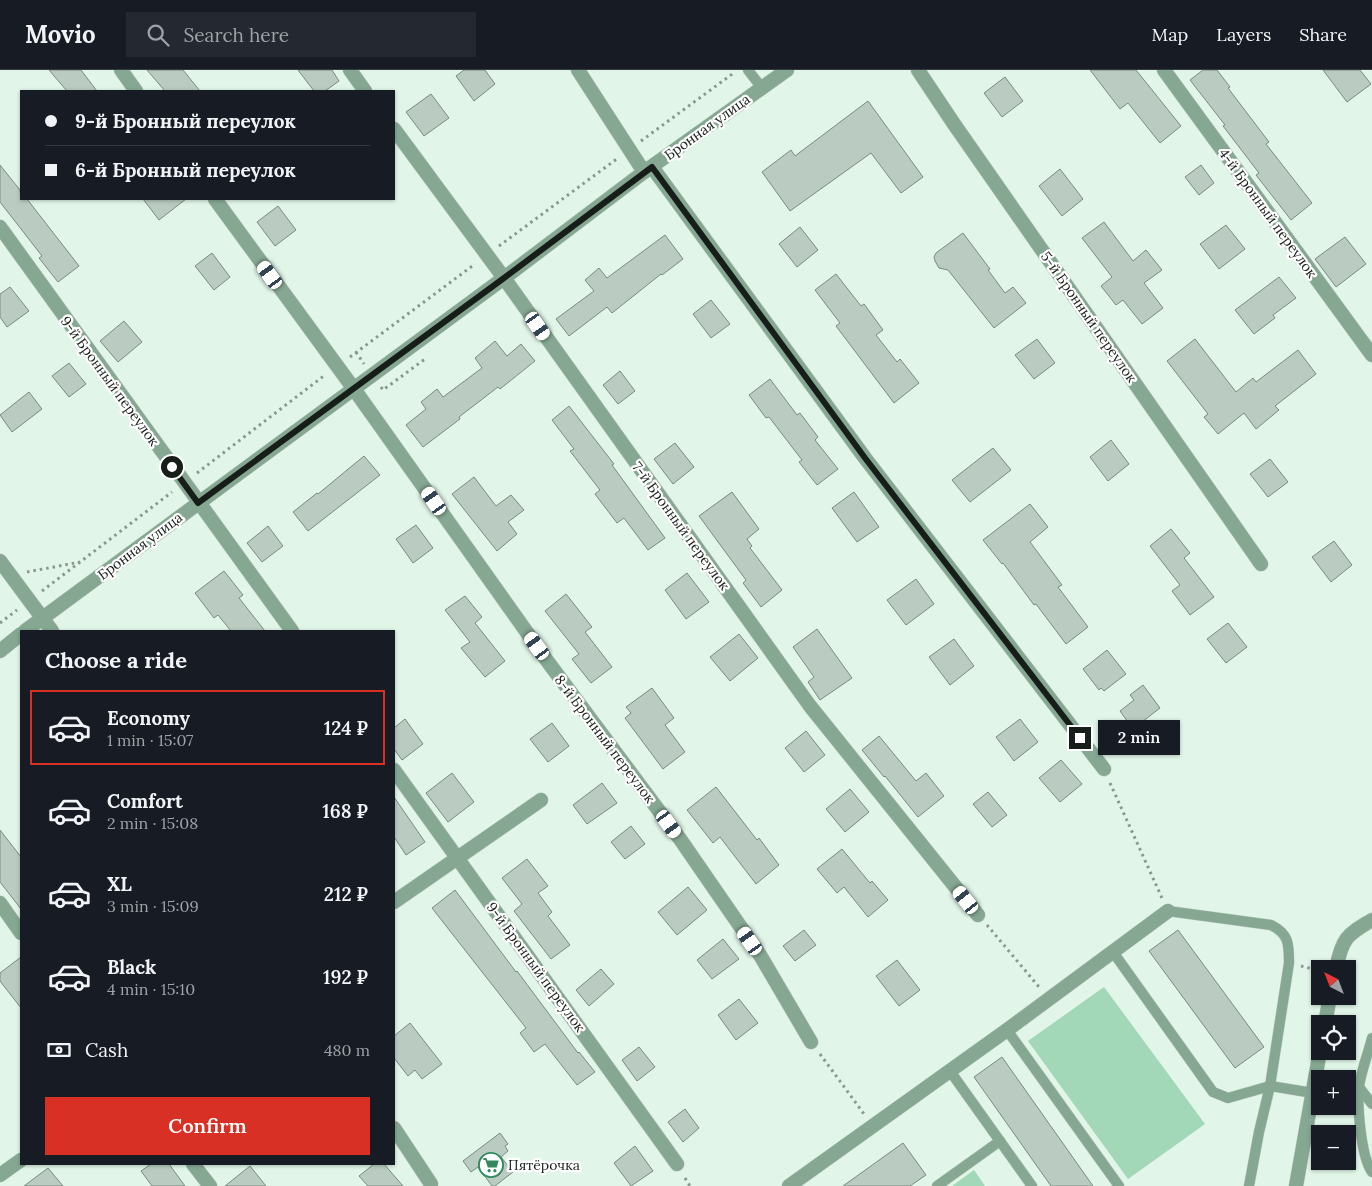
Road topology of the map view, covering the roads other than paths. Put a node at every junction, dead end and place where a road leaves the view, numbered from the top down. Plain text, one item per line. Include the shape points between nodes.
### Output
1 (121, 70) edge
2 (350, 70) edge
3 (578, 70) edge
4 (748, 70) edge
5 (787, 70) edge
6 (918, 70) edge
7 (1164, 70) edge
8 (762, 88) junction
9 (135, 90) edge
10 (365, 90) edge
11 (395, 131) edge
12 (648, 170) junction
13 (216, 200) edge
14 (0, 227) edge
15 (504, 278) junction
16 (1372, 355) edge
17 (354, 389) junction
18 (198, 503) junction
19 (0, 561) edge
20 (1261, 564) dead end
21 (42, 618) junction
22 (26, 630) edge
23 (51, 630) edge
24 (291, 630) edge
25 (20, 635) edge
26 (0, 651) edge
27 (1104, 769) road end
28 (395, 771) edge
29 (541, 800) dead end
30 (458, 857) junction
31 (395, 901) edge
32 (0, 904) edge
33 (1168, 911) joint
34 (978, 915) road end
35 (1372, 920) edge
36 (20, 932) edge
37 (1113, 952) junction
38 (1338, 960) edge
39 (1006, 1030) junction
40 (1372, 1038) edge
41 (811, 1042) road end
42 (950, 1071) junction
43 (1270, 1086) junction
44 (1359, 1087) junction
45 (1311, 1093) edge
46 (1311, 1104) edge
47 (1372, 1104) edge
48 (395, 1129) edge
49 (1000, 1141) junction
50 (20, 1161) edge
51 (677, 1164) dead end
52 (194, 1165) edge
53 (1372, 1172) edge
54 (0, 1174) edge
55 (432, 1184) dead end
56 (210, 1186) edge
57 (789, 1186) edge
58 (938, 1186) edge
59 (1032, 1186) edge
60 (1119, 1186) edge
61 (1249, 1186) edge
62 (1296, 1186) edge

1 - 9 street
2 - 10 street
3 - 12 street via 629,149
4 - 8 lane
5 - 8 street, Бронная улица
6 - 20 street, 5-й Бронный переулок
7 - 16 street, 4-й Бронный переулок
8 - 12 street, Бронная улица
11 - 15 street, 7-й Бронный переулок
12 - 15 street, Бронная улица
12 - 27 street
13 - 17 street, 8-й Бронный переулок
14 - 18 street, 9-й Бронный переулок
15 - 17 street, Бронная улица
15 - 34 street, 7-й Бронный переулок via 810,706
17 - 18 street, Бронная улица
17 - 41 street, 8-й Бронный переулок via 548,662 680,839 760,955
18 - 21 street, Бронная улица
18 - 24 street, 9-й Бронный переулок
19 - 21 street
21 - 22 street, Бронная улица
21 - 23 street
25 - 26 street
28 - 30 street, 9-й Бронный переулок
29 - 30 street
30 - 31 street
30 - 51 street, 9-й Бронный переулок
32 - 36 street
33 - 37 street
33 - 43 lane via 1271,925 1282,931 1289,946 1289,963
35 - 38 street via 1354,930 1340,946
37 - 39 street
37 - 43 lane via 1214,1092 1228,1098
39 - 42 street
39 - 60 lane
40 - 44 lane
42 - 49 lane
42 - 57 street
43 - 45 lane
43 - 61 lane
44 - 47 lane
44 - 53 lane via 1359,1122
46 - 62 street
48 - 55 street
49 - 58 lane
49 - 59 lane
50 - 54 street
52 - 56 street

